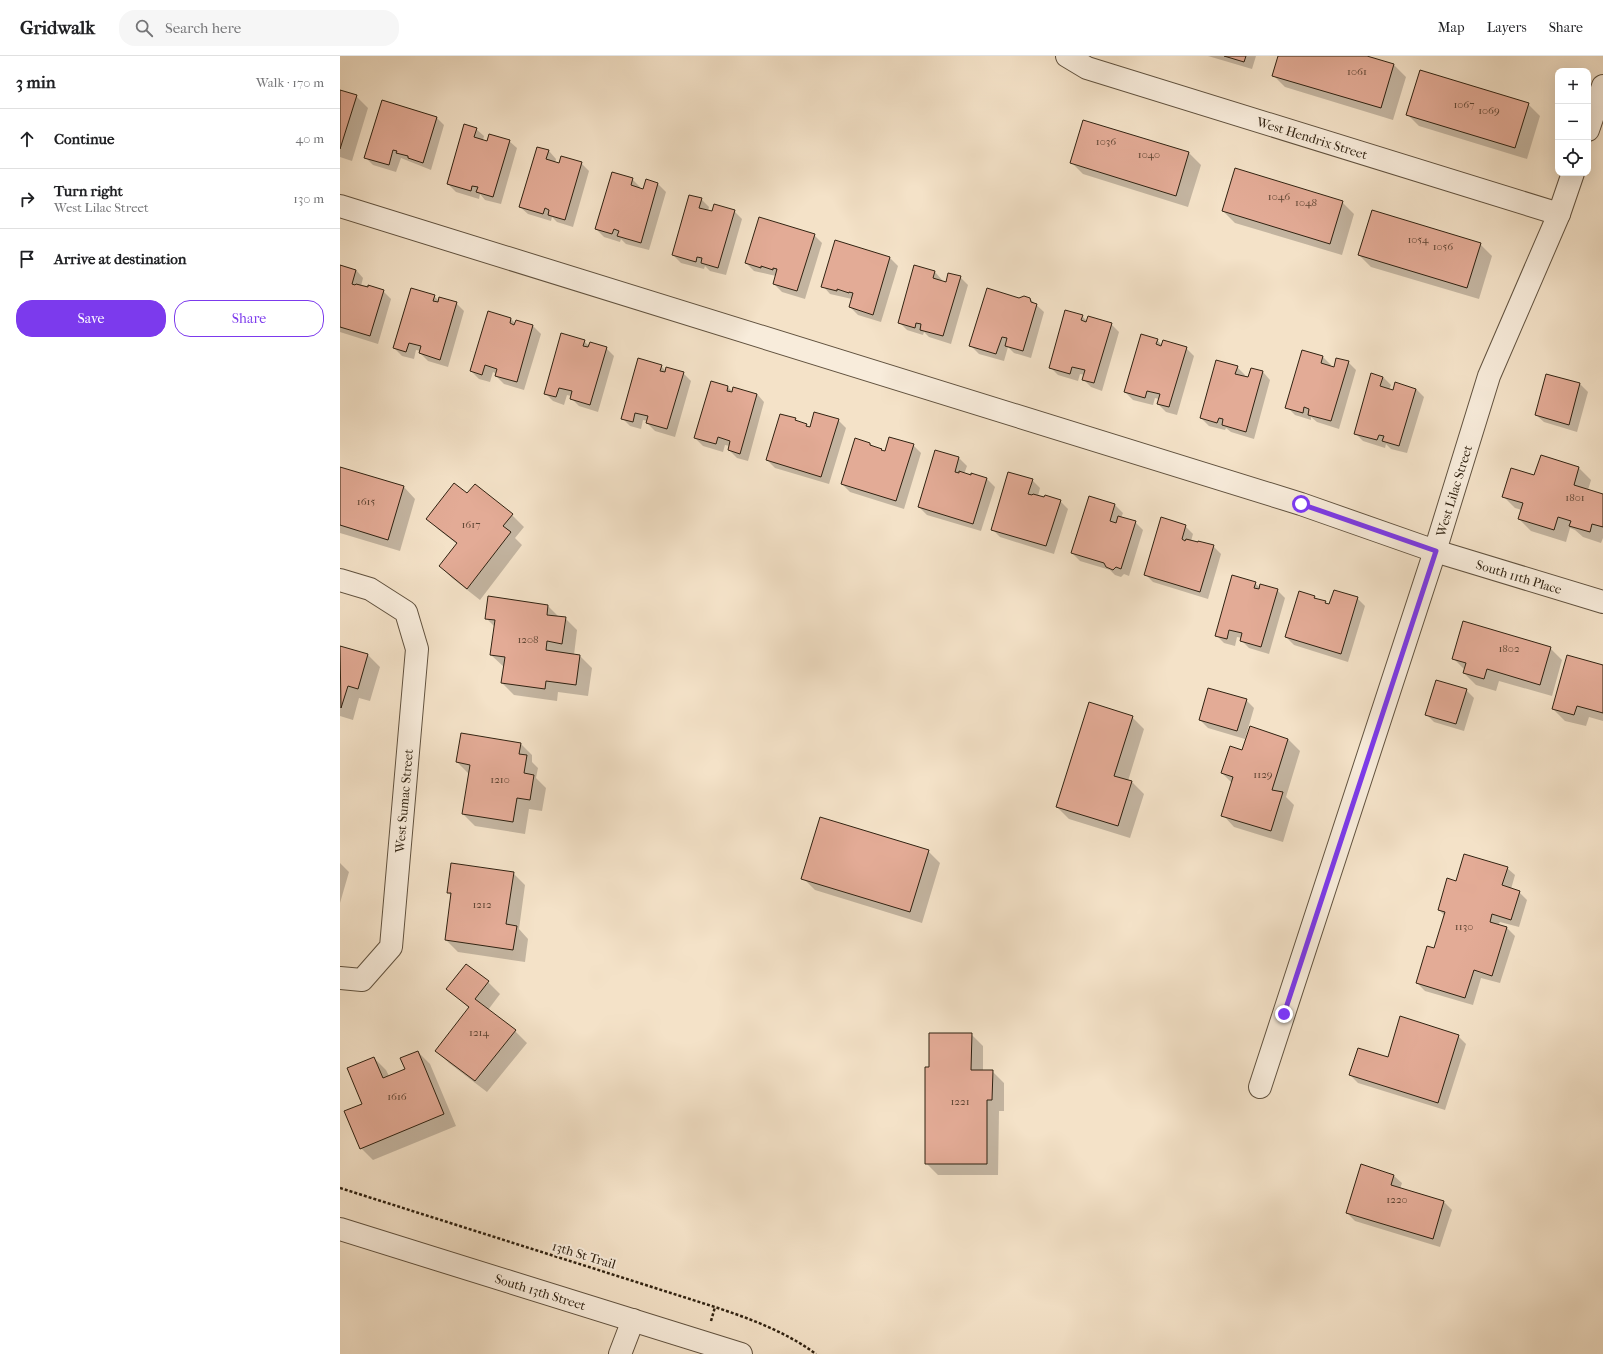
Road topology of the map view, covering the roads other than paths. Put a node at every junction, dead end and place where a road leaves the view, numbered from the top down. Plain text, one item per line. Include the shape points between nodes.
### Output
1 (1067, 56) edge
2 (1603, 86) edge
3 (1591, 121) edge
4 (1572, 176) edge
5 (340, 206) edge
6 (1559, 214) junction
7 (1436, 551) junction
8 (340, 580) edge
9 (1603, 602) edge
10 (340, 978) edge
11 (1260, 1087) dead end
12 (340, 1230) edge
13 (633, 1320) junction
14 (620, 1354) edge
15 (741, 1354) edge

1 - 6 street, West Hendrix Street via 1087,68
2 - 3 street
4 - 6 street, West Lilac Street
5 - 7 street, South 11th Place via 1301,504
6 - 7 street, West Lilac Street via 1489,376
7 - 9 street, South 11th Place
7 - 11 street, West Lilac Street
8 - 10 street, West Sumac Street via 370,589 406,612 417,649 391,947 362,980
12 - 13 street, South 13th Street
13 - 14 street
13 - 15 street, South 13th Street

